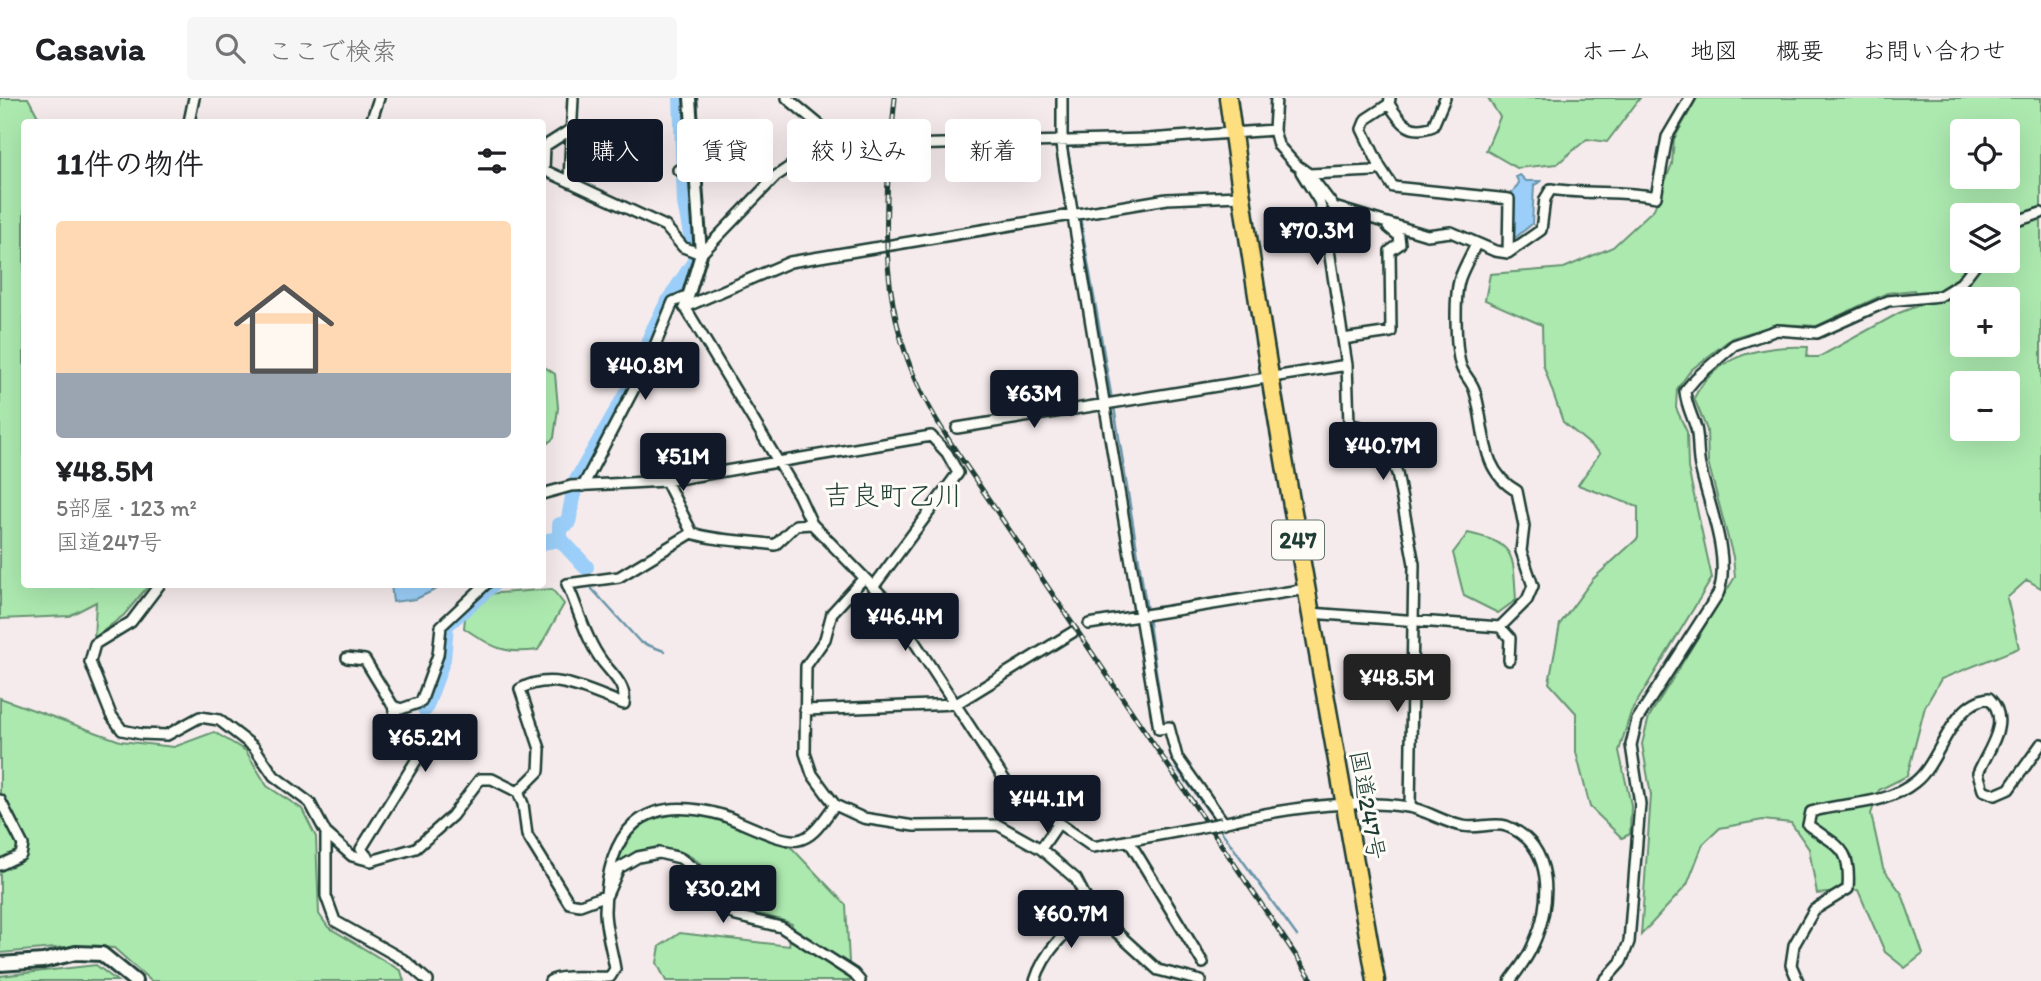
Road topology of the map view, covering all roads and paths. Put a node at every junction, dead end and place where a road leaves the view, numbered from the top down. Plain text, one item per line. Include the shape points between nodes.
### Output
1 (194, 98) edge
2 (379, 98) edge
3 (573, 98) edge
4 (690, 98) edge
5 (787, 98) edge
6 (1062, 98) edge
7 (1228, 98) edge
8 (1276, 98) edge
9 (1445, 98) edge
10 (1689, 98) edge
11 (1390, 101) edge
12 (190, 119) edge
13 (372, 119) edge
14 (571, 119) edge
15 (691, 119) edge
16 (812, 119) edge
17 (1273, 130) junction
18 (567, 132) edge
19 (1233, 132) junction
20 (1064, 139) junction
21 (546, 145) edge
22 (931, 145) edge
23 (1295, 164) junction
24 (1380, 167) junction
25 (787, 169) edge
26 (546, 171) edge
27 (1309, 174) junction
28 (567, 179) edge
29 (573, 182) edge
30 (694, 182) edge
31 (1240, 196) junction
32 (1073, 214) junction
33 (2041, 214) edge
34 (2020, 220) edge
35 (1384, 223) junction
36 (1476, 244) junction
37 (1508, 253) junction
38 (701, 254) junction
39 (1969, 273) edge
40 (686, 302) junction
41 (1343, 339) junction
42 (1347, 365) junction
43 (1271, 375) junction
44 (1107, 403) junction
45 (957, 428) dead end
46 (779, 462) junction
47 (666, 481) junction
48 (583, 486) junction
49 (546, 493) edge
50 (812, 524) junction
51 (692, 533) junction
52 (863, 579) junction
53 (873, 586) junction
54 (157, 588) edge
55 (482, 588) edge
56 (1306, 589) junction
57 (1310, 613) junction
58 (1141, 615) junction
59 (1413, 622) junction
60 (1089, 624) dead end
61 (1500, 627) junction
62 (1073, 632) dead end
63 (347, 658) dead end
64 (1510, 660) dead end
65 (956, 704) junction
66 (393, 706) junction
67 (805, 710) junction
68 (2041, 744) edge
69 (517, 792) junction
70 (0, 800) edge
71 (1345, 803) junction
72 (835, 805) junction
73 (1410, 807) junction
74 (1223, 823) junction
75 (1058, 824) junction
76 (326, 833) junction
77 (1129, 841) junction
78 (1041, 849) junction
79 (371, 861) junction
80 (0, 865) edge
81 (607, 895) junction
82 (1092, 910) junction
83 (1203, 963) dead end
84 (0, 964) edge
85 (135, 981) edge
86 (428, 981) edge
87 (550, 981) edge
88 (860, 981) edge
89 (1035, 981) edge
90 (1201, 981) edge
91 (1376, 981) edge
92 (1510, 981) edge
93 (1604, 981) edge
94 (1798, 981) edge

1 - 12 street
2 - 13 street
3 - 14 street
4 - 15 street
5 - 16 street
6 - 20 street
7 - 19 highway, 国道247号 / 247
8 - 17 street
9 - 11 street via 1433,127 1419,132 1408,128
10 - 37 street via 1667,137 1656,197 1624,191 1551,189 1541,230
11 - 24 street via 1366,119 1362,129
17 - 19 street
17 - 23 street via 1278,145
18 - 21 street
19 - 20 street
19 - 31 highway, 国道247号 / 247
20 - 22 street
20 - 32 street
23 - 27 street
23 - 41 street via 1319,201 1324,218
24 - 27 street via 1374,172
24 - 37 street via 1393,187 1509,199
25 - 38 street
26 - 28 street
27 - 35 street via 1334,207
29 - 38 street via 666,226 684,247
30 - 38 street
31 - 32 street via 1167,199
31 - 43 highway, 国道247号 / 247
32 - 40 street via 790,262
32 - 44 street
33 - 34 street
35 - 36 street via 1427,235 1451,233
35 - 41 street via 1399,236 1400,244 1390,251 1391,332
36 - 37 street
36 - 61 street via 1459,279 1456,302 1461,367 1475,390 1490,464 1502,483 1517,491 1524,526 1521,551 1533,586 1527,600
38 - 40 street
39 - 93 street via 1940,296 1888,302 1817,333 1777,330 1734,345 1685,391 1697,430 1699,462 1724,579 1637,720 1631,744 1640,803 1629,942
40 - 46 street
40 - 48 street via 673,302 649,360
41 - 42 street
42 - 43 street
42 - 59 street via 1349,424 1378,432 1397,473 1414,564
43 - 44 street
43 - 56 highway, 国道247号 / 247
44 - 45 street
44 - 58 street
46 - 47 street
46 - 50 street
46 - 53 street via 931,436 947,453 958,473
47 - 48 street
47 - 51 street
48 - 49 street
50 - 51 street via 796,525 775,545 715,541
50 - 52 street
51 - 69 street via 619,578 567,584 600,659 625,695 624,704 550,679 520,689 540,749 539,771
52 - 53 street
52 - 67 street via 832,613 825,639 806,666
53 - 65 street
54 - 76 street via 131,622 95,644 90,662 111,715 122,730 141,734 167,735 200,717 230,726 254,747 274,776 310,803
55 - 66 street via 441,626 438,655 421,702 401,709
56 - 57 highway, 国道247号 / 247
56 - 58 street
57 - 59 street
57 - 71 highway, 国道247号 / 247
58 - 60 street
58 - 74 street via 1159,729 1169,727 1177,757
59 - 61 street
59 - 73 street
61 - 64 street via 1510,638
62 - 65 street
63 - 66 street via 365,660
65 - 67 street
65 - 75 street via 1012,791
66 - 79 street via 404,732 421,734 417,759 361,849
67 - 72 street via 806,753 812,774
68 - 94 street via 2008,789 1995,795 1983,790 1978,773 2001,723 1999,708 1989,698 1978,699 1952,726 1917,781 1868,804 1811,812 1808,825 1843,850 1850,863 1848,889 1814,910 1794,945 1791,965
69 - 79 street via 492,779 480,779 452,816 416,848
69 - 81 street via 527,835 569,902 580,905
70 - 80 street via 23,845 21,855
71 - 73 street
71 - 74 street
71 - 91 highway, 国道247号 / 247
72 - 78 street via 863,818 914,826 998,825
72 - 81 street via 810,837 793,841 685,807 644,816 624,834 611,855
73 - 92 street via 1465,827 1503,825 1536,845 1543,859 1546,888 1541,926
74 - 77 street, bridge
75 - 77 street via 1093,847
75 - 78 street
76 - 79 street via 352,856
76 - 86 street via 326,897 335,921 404,960
77 - 83 street
78 - 82 street via 1076,879
81 - 87 street via 605,912 615,969 610,976 557,976
81 - 88 street via 619,868 638,857 659,853 680,858 736,916 781,927
82 - 89 street via 1070,927 1040,965
82 - 90 street via 1158,970
84 - 85 main road via 76,953 102,954

